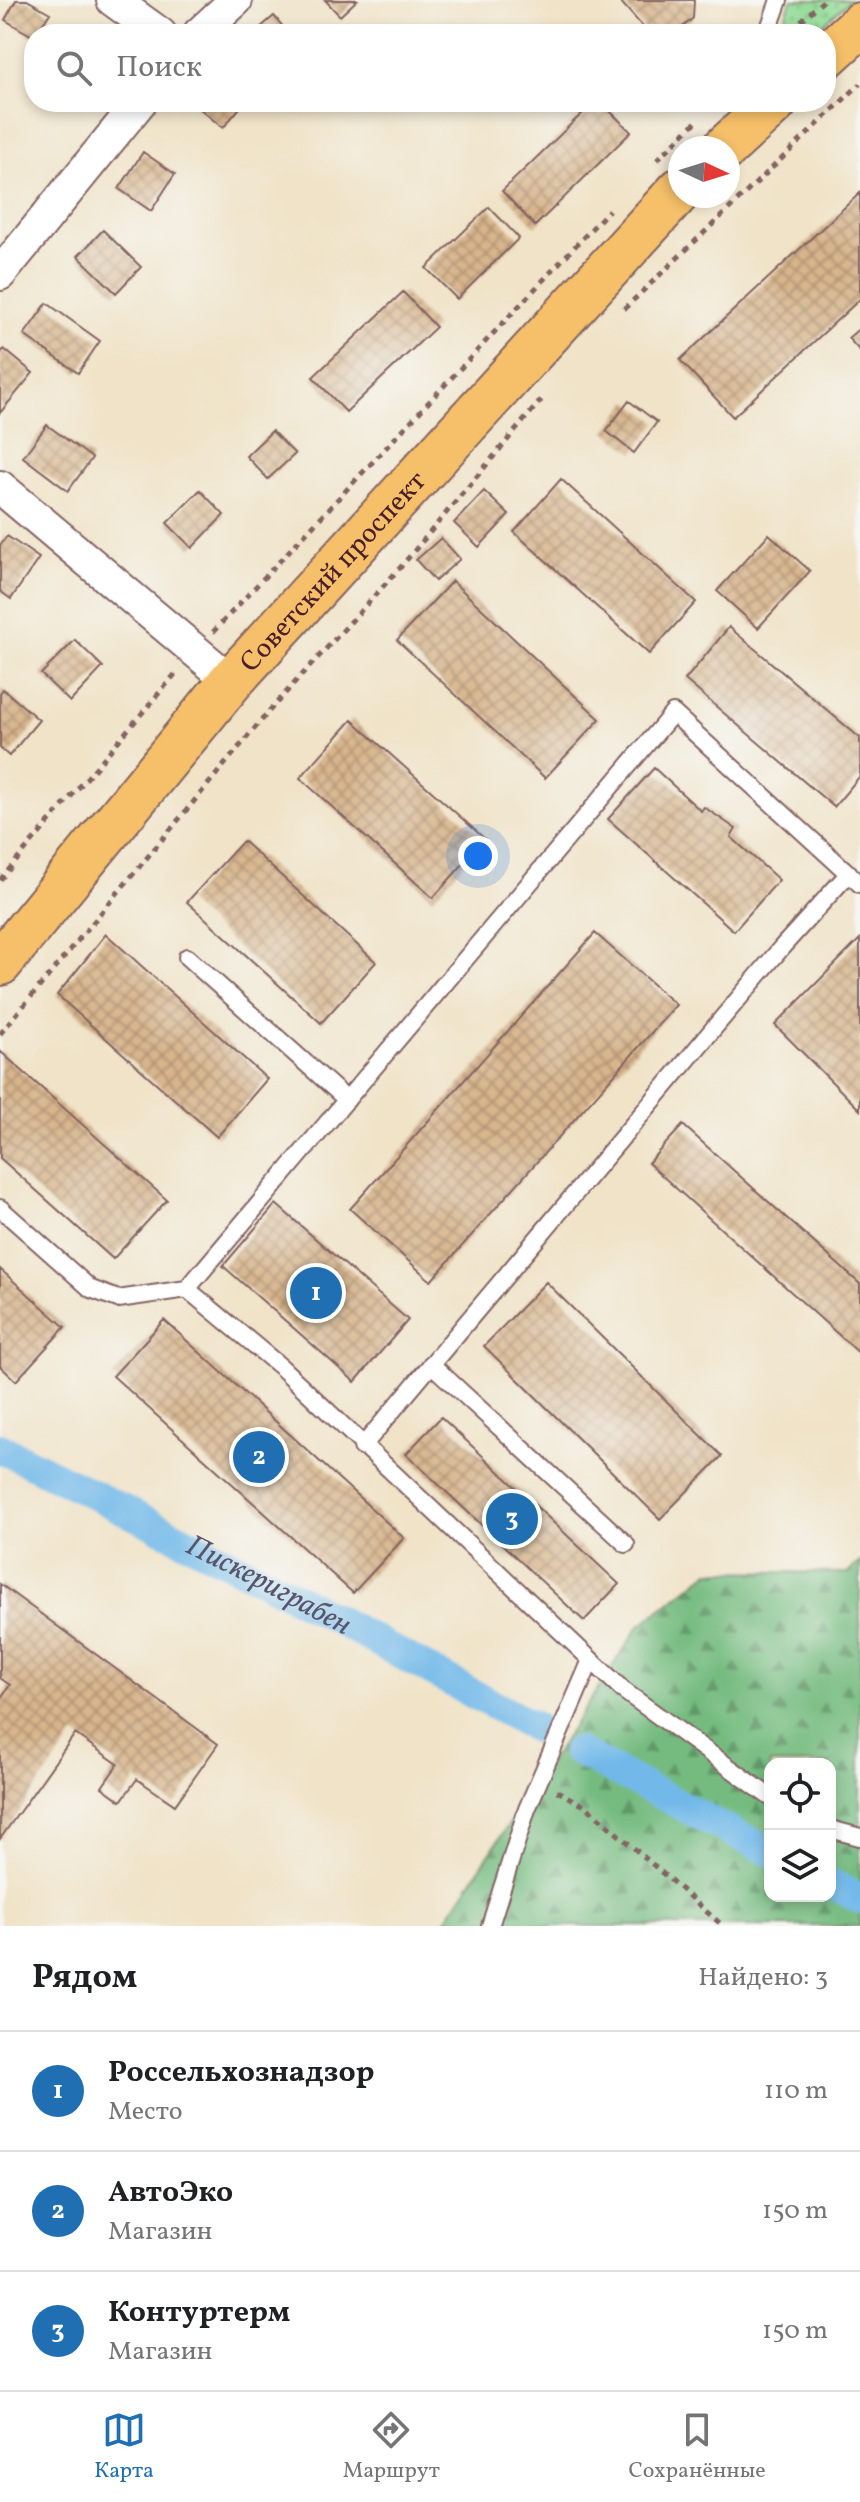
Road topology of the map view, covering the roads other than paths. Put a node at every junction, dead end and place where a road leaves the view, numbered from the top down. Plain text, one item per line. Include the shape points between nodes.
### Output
1 (113, 0) edge
2 (236, 0) edge
3 (779, 0) edge
4 (146, 24) edge
5 (210, 24) edge
6 (771, 24) edge
7 (860, 25) edge
8 (836, 47) edge
9 (132, 112) edge
10 (754, 112) edge
11 (729, 124) edge
12 (667, 176) edge
13 (0, 274) edge
14 (0, 487) edge
15 (231, 681) junction
16 (854, 878) edge
17 (187, 957) dead end
18 (0, 963) edge
19 (347, 1100) junction
20 (0, 1208) edge
21 (187, 1289) junction
22 (431, 1364) junction
23 (362, 1447) junction
24 (626, 1544) dead end
25 (591, 1660) junction
26 (764, 1793) edge
27 (834, 1830) edge
28 (860, 1837) edge
29 (490, 1926) edge

1 - 4 street
2 - 5 street
3 - 6 lane
7 - 8 main road
9 - 13 street
10 - 11 main road
12 - 15 main road, Советский проспект
14 - 15 street
15 - 18 main road, Советский проспект
16 - 19 lane via 673,713
16 - 22 lane via 782,947
17 - 19 lane
19 - 21 lane
20 - 21 lane via 91,1289 118,1299
21 - 23 lane via 282,1368
22 - 23 lane
22 - 24 lane
23 - 25 lane
25 - 26 lane via 624,1691
25 - 29 lane via 539,1781
27 - 28 lane

